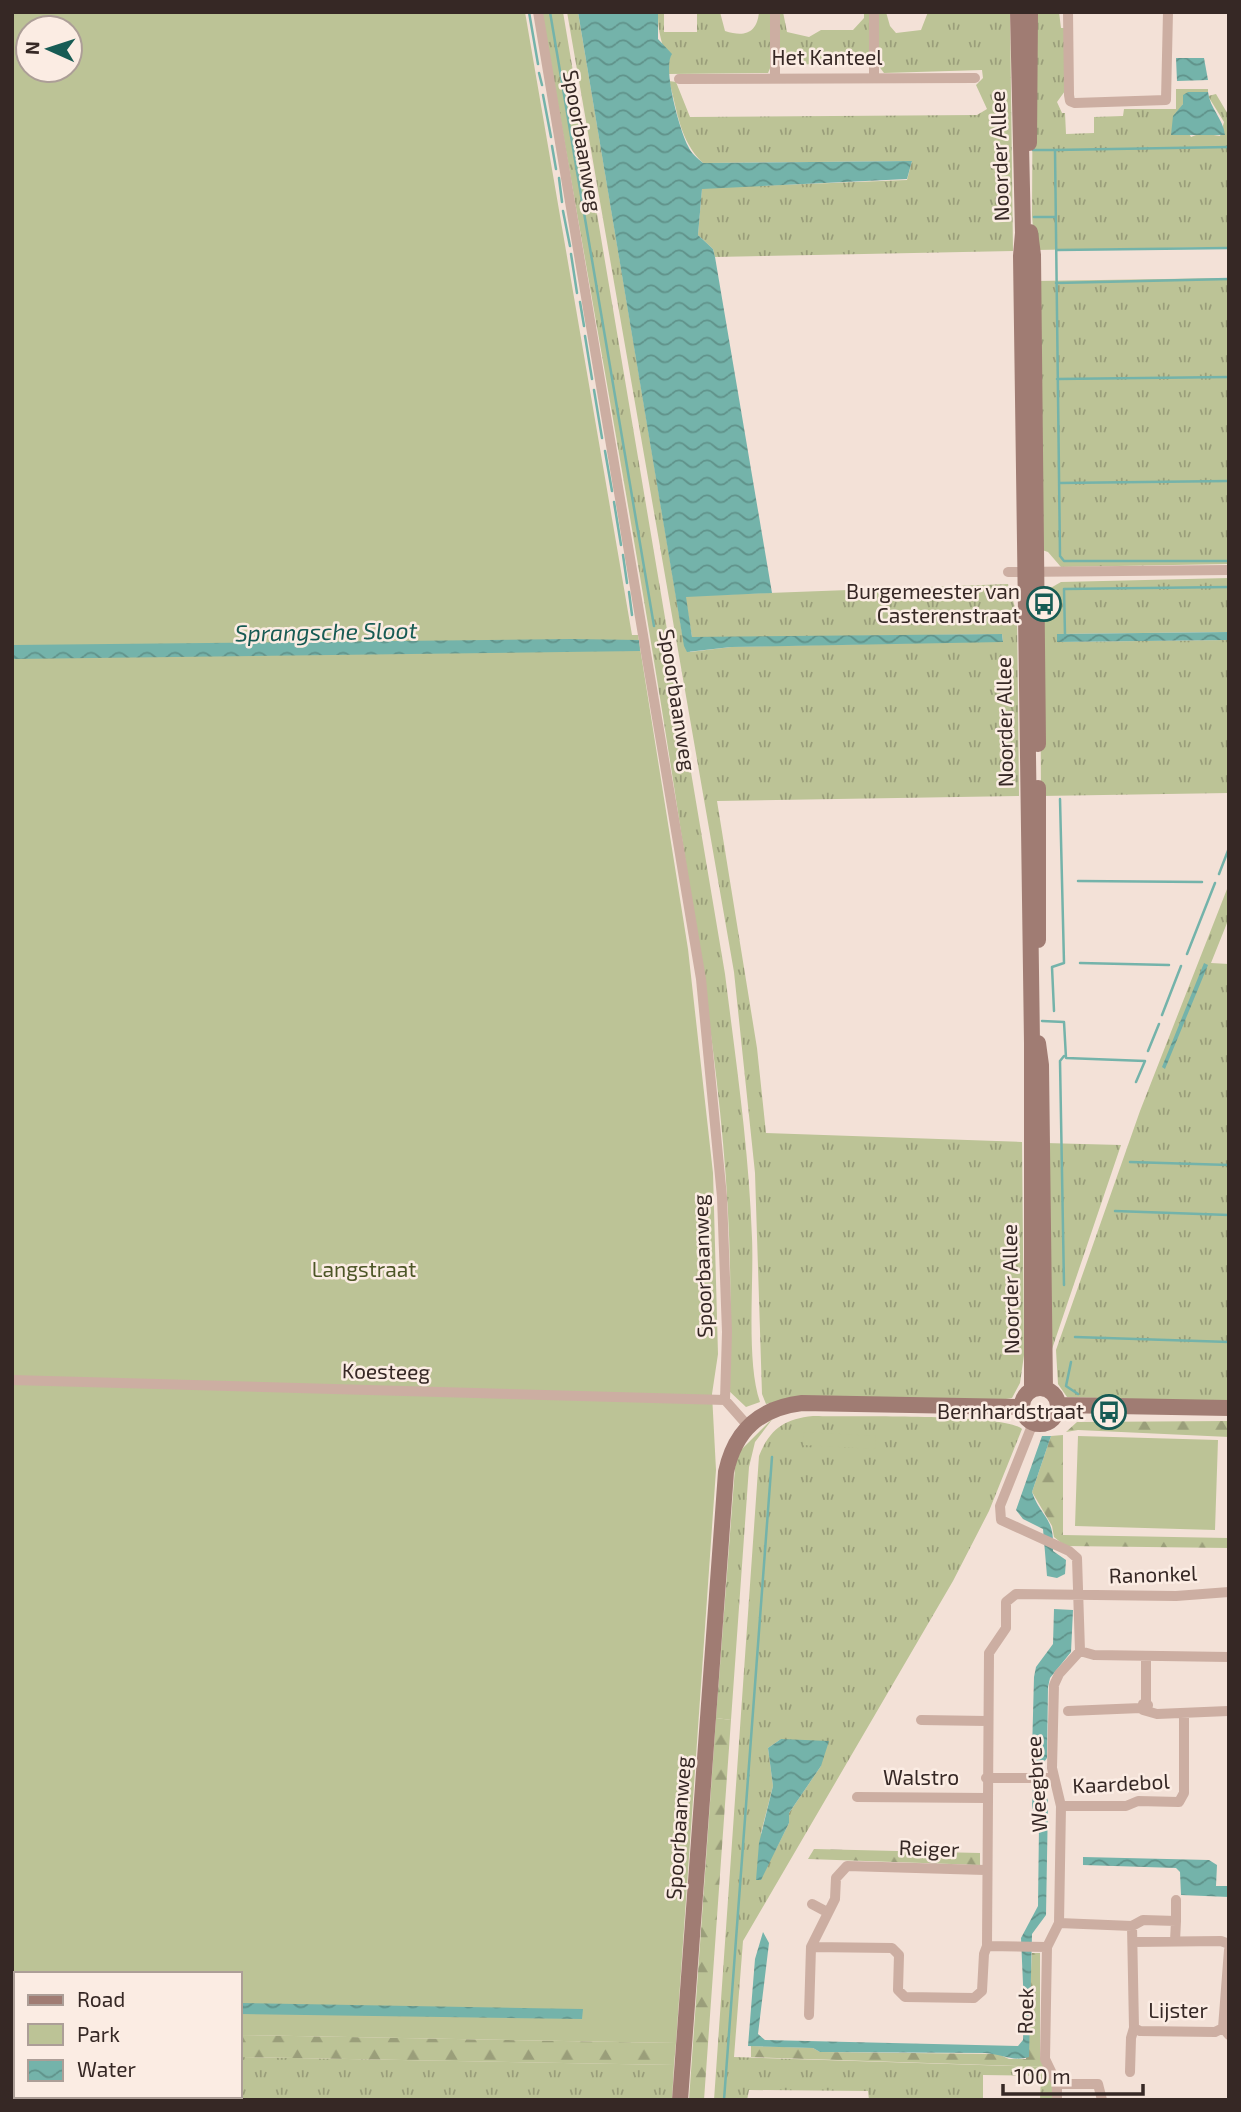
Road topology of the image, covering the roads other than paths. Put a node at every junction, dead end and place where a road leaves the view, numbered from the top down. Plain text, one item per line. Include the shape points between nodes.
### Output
1 (538, 12) edge
2 (775, 12) edge
3 (874, 12) edge
4 (1018, 12) edge
5 (1030, 12) edge
6 (1068, 12) edge
7 (1168, 12) edge
8 (775, 78) junction
9 (874, 78) junction
10 (975, 78) dead end
11 (679, 79) dead end
12 (1229, 570) edge
13 (1023, 572) junction
14 (12, 1380) edge
15 (1039, 1390) junction
16 (724, 1400) junction
17 (1058, 1405) junction
18 (1022, 1407) junction
19 (1229, 1408) edge
20 (1033, 1423) junction
21 (748, 1426) junction
22 (1229, 1592) edge
23 (1078, 1595) junction
24 (1080, 1651) junction
25 (1146, 1656) junction
26 (1229, 1657) edge
27 (1145, 1707) junction
28 (1068, 1711) dead end
29 (1228, 1712) edge
30 (1184, 1714) junction
31 (921, 1720) dead end
32 (988, 1721) junction
33 (986, 1778) junction
34 (1053, 1778) junction
35 (856, 1797) dead end
36 (986, 1798) junction
37 (1061, 1805) junction
38 (985, 1870) junction
39 (1176, 1900) dead end
40 (812, 1904) dead end
41 (827, 1912) junction
42 (1176, 1921) junction
43 (1059, 1923) junction
44 (1132, 1926) junction
45 (1133, 1941) junction
46 (1175, 1941) junction
47 (1229, 1944) edge
48 (811, 1947) junction
49 (987, 1947) junction
50 (1046, 1947) junction
51 (1229, 1950) edge
52 (809, 2015) dead end
53 (1134, 2028) junction
54 (1226, 2031) edge
55 (1130, 2072) dead end
56 (1057, 2084) junction
57 (680, 2100) edge
58 (1057, 2100) edge
59 (1102, 2100) edge

1 - 16 street, Spoorbaanweg via 701,979 722,1196 727,1332
2 - 8 street
3 - 9 street
4 - 13 street, Noorder Allee
5 - 13 street, Noorder Allee
6 - 7 street via 1070,101 1166,100
8 - 9 street, Het Kanteel
8 - 11 street, Het Kanteel
9 - 10 street, Het Kanteel
12 - 13 street
13 - 15 street, Noorder Allee via 1033,833 1030,1066
14 - 16 street, Koesteeg
15 - 17 street via 1054,1395
15 - 18 street via 1023,1400
16 - 21 street
17 - 19 street
17 - 20 street via 1052,1420
18 - 20 street
18 - 21 street, Spoorbaanweg via 802,1403 767,1411
20 - 23 street via 1000,1514 1006,1525 1077,1558
21 - 57 street, Spoorbaanweg via 736,1440 726,1472
22 - 23 street, Ranonkel
23 - 24 street
23 - 32 street, Walstro via 1016,1594 1009,1598 1006,1628 989,1653
24 - 25 street
24 - 34 street, Weegbree via 1055,1679
25 - 26 street
25 - 27 street
27 - 28 street
27 - 30 street via 1157,1714
29 - 30 street
30 - 37 street, Kaardebol via 1184,1793 1179,1802
31 - 32 street
32 - 33 street, Walstro
33 - 34 street
33 - 36 street, Walstro
34 - 37 street, Weegbree
35 - 36 street, Walstro
36 - 38 street, Walstro
37 - 43 street, Weegbree
38 - 41 street, Reiger via 847,1866 836,1878 835,1899
38 - 49 street, Reiger
39 - 42 street
40 - 41 street
41 - 48 street, Reiger
42 - 44 street via 1143,1920
42 - 46 street
43 - 44 street
43 - 50 street, Roek
44 - 45 street, Lijster
45 - 46 street
45 - 53 street, Lijster
46 - 47 street
48 - 49 street, Reiger via 892,1948 898,1955 898,1990 905,1997 974,1998 982,1991
48 - 52 street, Reiger
49 - 50 street
50 - 56 street, Roek via 1045,2059
51 - 54 street
53 - 54 street, Lijster
53 - 55 street, Lijster
56 - 58 street, Roek
56 - 59 street via 1098,2084

